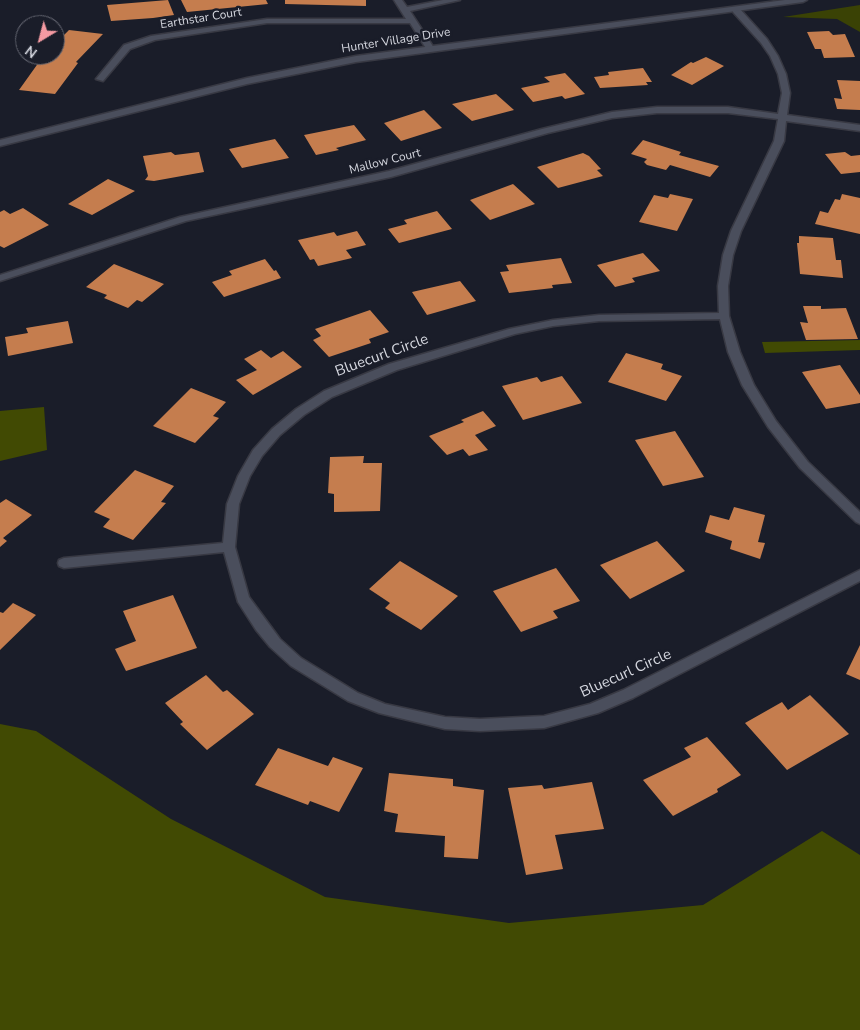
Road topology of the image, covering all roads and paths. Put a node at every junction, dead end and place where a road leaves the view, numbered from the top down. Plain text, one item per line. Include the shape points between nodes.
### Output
1 (398, 0) edge
2 (456, 0) edge
3 (803, 0) edge
4 (404, 10) junction
5 (736, 10) junction
6 (412, 21) junction
7 (430, 48) junction
8 (100, 79) dead end
9 (782, 118) junction
10 (860, 128) edge
11 (0, 143) edge
12 (0, 278) edge
13 (724, 316) junction
14 (860, 519) edge
15 (229, 547) junction
16 (64, 563) dead end
17 (860, 575) edge

1 - 4 street
2 - 4 street
3 - 5 street, Hunter Village Drive
4 - 6 street
5 - 7 street, Hunter Village Drive
5 - 9 street via 764,41 782,74 786,93
6 - 7 street
6 - 8 street, Earthstar Court via 266,21 154,38 127,47
7 - 11 street, Hunter Village Drive via 247,81
9 - 10 street, Mallow Court
9 - 12 street, Mallow Court via 728,110 657,110 604,117 391,174 184,219
9 - 13 street via 779,141 728,255 723,286
13 - 14 street via 748,385 772,424 804,465
13 - 15 street, Bluecurl Circle via 599,318 553,323 470,342 356,381 328,394 300,412 257,453 233,504
15 - 16 street
15 - 17 street, Bluecurl Circle via 243,598 261,626 275,643 320,680 384,709 445,723 480,725 544,722 593,708 628,694

